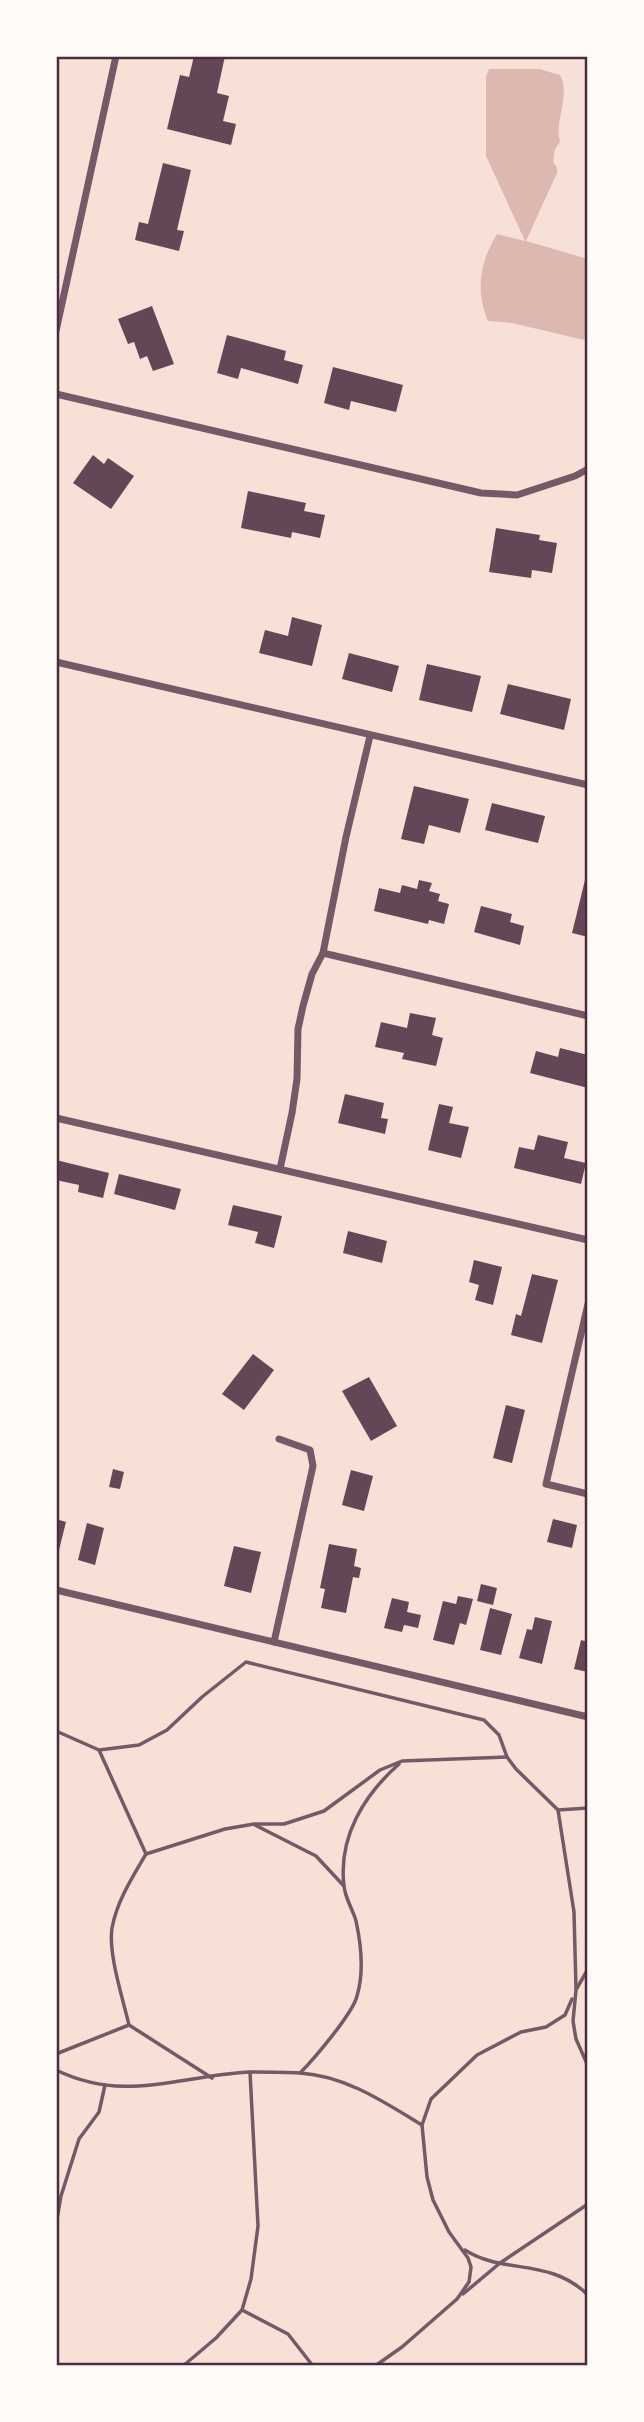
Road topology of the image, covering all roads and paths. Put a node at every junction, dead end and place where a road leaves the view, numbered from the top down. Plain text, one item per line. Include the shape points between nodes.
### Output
1 (116, 56) edge
2 (56, 331) edge
3 (56, 394) edge
4 (588, 469) edge
5 (56, 662) edge
6 (370, 736) junction
7 (588, 785) edge
8 (323, 953) junction
9 (588, 1016) edge
10 (56, 1118) edge
11 (280, 1169) junction
12 (588, 1240) edge
13 (588, 1304) edge
14 (279, 1439) dead end
15 (588, 1494) edge
16 (56, 1590) edge
17 (274, 1642) junction
18 (588, 1717) edge
19 (56, 1731) edge
20 (99, 1750) junction
21 (507, 1757) junction
22 (402, 1761) junction
23 (588, 1808) edge
24 (558, 1810) junction
25 (254, 1824) junction
26 (146, 1854) junction
27 (344, 1886) junction
28 (588, 1969) edge
29 (576, 1990) junction
30 (129, 2025) junction
31 (56, 2054) edge
32 (588, 2066) edge
33 (56, 2070) edge
34 (250, 2073) junction
35 (300, 2073) junction
36 (212, 2078) junction
37 (105, 2085) junction
38 (422, 2126) junction
39 (588, 2204) edge
40 (56, 2225) edge
41 (463, 2248) junction
42 (500, 2263) junction
43 (588, 2295) edge
44 (457, 2299) junction
45 (242, 2310) junction
46 (188, 2365) edge
47 (183, 2366) edge
48 (313, 2366) edge
49 (375, 2366) edge

1 - 2 street
3 - 4 street via 481,493 517,495
5 - 6 street
6 - 7 street
6 - 8 street
8 - 9 street
8 - 11 street via 312,974 301,1018 294,1101
10 - 11 street
11 - 12 street
13 - 15 street via 546,1484
14 - 17 street via 310,1450 313,1466
16 - 17 street
17 - 18 street
19 - 20 lane
20 - 21 lane via 139,1745 167,1730 246,1662 484,1720 499,1735
20 - 26 lane
21 - 22 lane
21 - 24 lane
22 - 25 lane via 380,1770 324,1811 284,1824
22 - 27 lane via 377,1784 358,1811 345,1856
23 - 24 lane
24 - 29 lane via 574,1912
25 - 26 lane
25 - 27 lane via 316,1856
26 - 30 lane via 124,1890 112,1930
27 - 35 lane via 361,1957 357,1997 319,2054
28 - 29 lane
29 - 32 lane via 576,2039
29 - 38 lane via 565,2015 477,2055 431,2099
30 - 31 lane
30 - 36 lane
33 - 37 lane
34 - 35 lane
34 - 36 lane
34 - 45 lane via 258,2226
35 - 38 lane via 350,2084
36 - 37 lane via 130,2088
37 - 40 lane via 99,2112 79,2139
38 - 41 lane via 433,2200
39 - 42 lane
41 - 42 lane via 479,2259
41 - 44 lane via 471,2267
42 - 43 lane via 544,2269
42 - 44 lane
44 - 49 lane
45 - 46 lane
45 - 48 lane via 288,2334
46 - 47 lane

